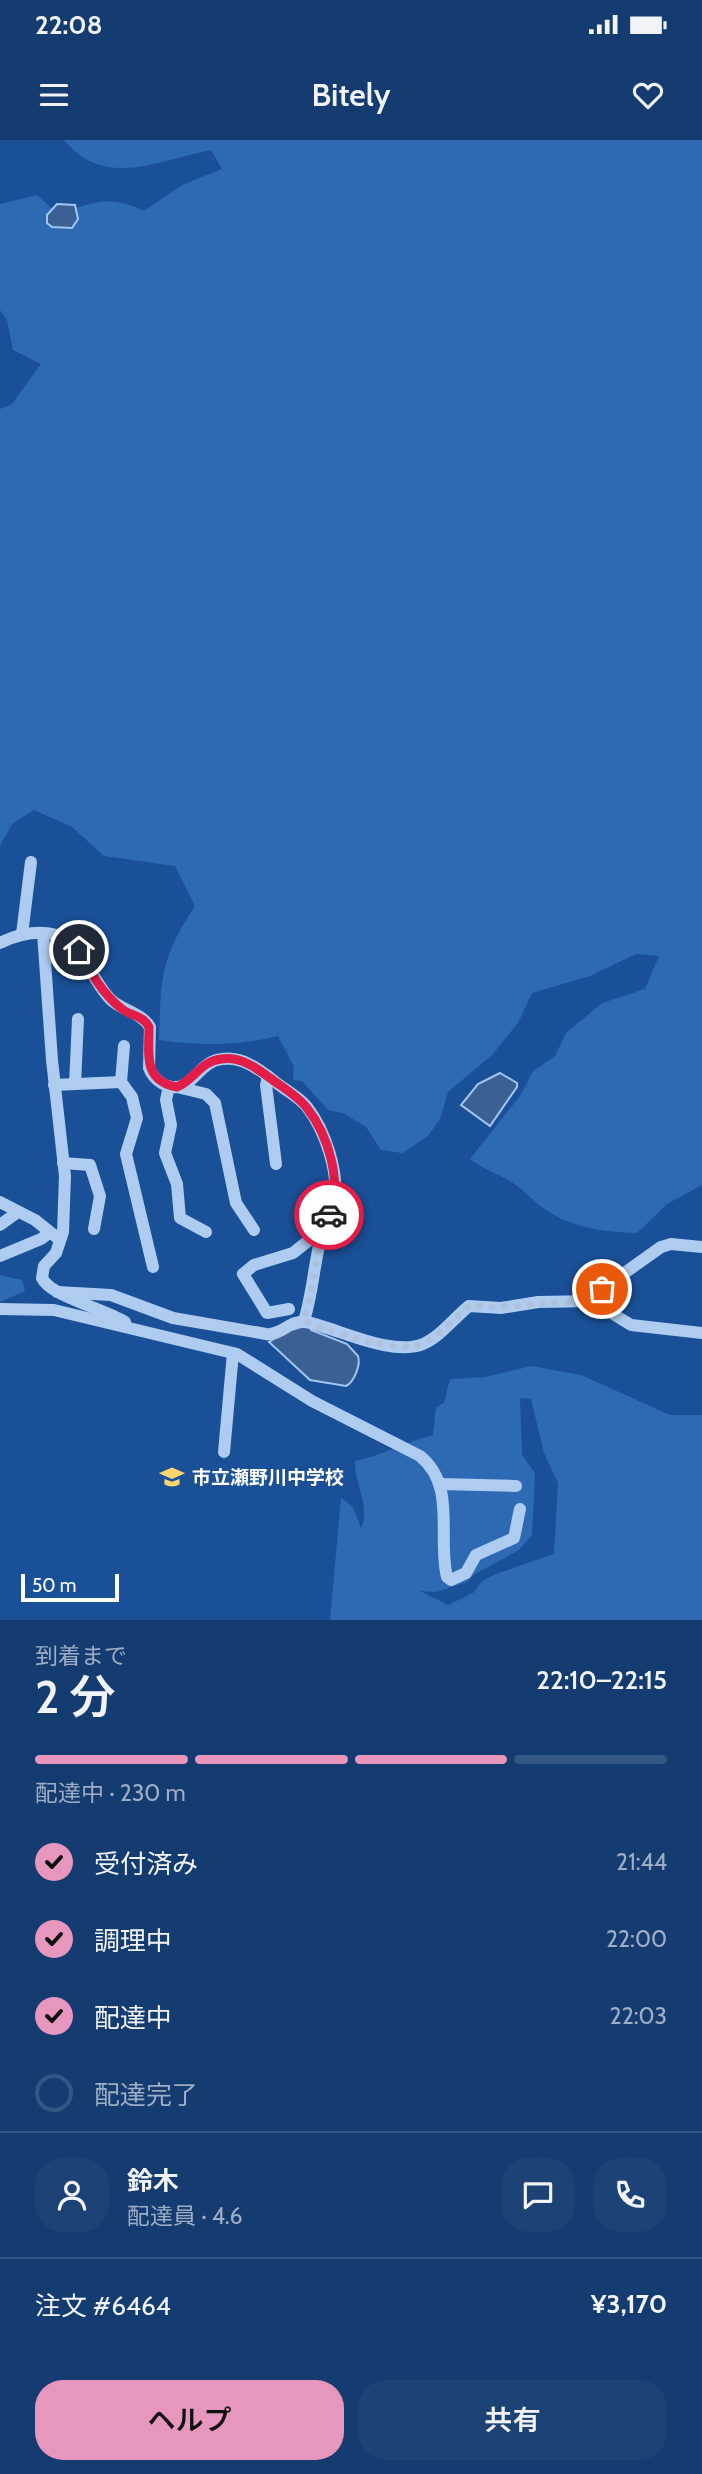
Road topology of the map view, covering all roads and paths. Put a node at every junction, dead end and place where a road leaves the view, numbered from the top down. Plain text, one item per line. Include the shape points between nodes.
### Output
1 (31, 862) dead end
2 (43, 933) junction
3 (22, 934) junction
4 (0, 943) edge
5 (78, 1019) dead end
6 (124, 1046) dead end
7 (251, 1053) dead end
8 (269, 1077) junction
9 (121, 1082) junction
10 (75, 1084) junction
11 (54, 1085) junction
12 (173, 1086) junction
13 (63, 1163) junction
14 (276, 1164) dead end
15 (0, 1202) edge
16 (18, 1212) junction
17 (0, 1224) edge
18 (94, 1229) dead end
19 (323, 1229) junction
20 (254, 1230) dead end
21 (206, 1232) dead end
22 (49, 1233) junction
23 (60, 1240) junction
24 (702, 1247) edge
25 (0, 1256) edge
26 (153, 1266) dead end
27 (57, 1292) junction
28 (592, 1301) junction
29 (0, 1309) edge
30 (289, 1309) dead end
31 (304, 1321) junction
32 (134, 1328) junction
33 (702, 1333) edge
34 (233, 1353) junction
35 (224, 1452) dead end
36 (440, 1484) junction
37 (516, 1486) dead end
38 (520, 1509) dead end

1 - 3 street
2 - 3 street
2 - 11 street
2 - 12 street via 70,941 109,997 124,1011 147,1021 149,1068 157,1080
3 - 4 street
5 - 10 street
6 - 9 street
7 - 8 street via 274,1074
8 - 12 street via 239,1059 220,1059 204,1064 187,1083
8 - 14 street via 266,1084
8 - 19 street via 306,1105 318,1124 335,1186 334,1204
9 - 10 street
9 - 26 street via 132,1097 137,1118 126,1154
10 - 11 street
11 - 13 street
12 - 20 street via 206,1094 215,1103 236,1203
12 - 21 street via 166,1100 171,1125 165,1153 177,1184 180,1218
13 - 18 street via 90,1165 100,1196
13 - 23 street
15 - 16 street
16 - 17 street
16 - 22 street
19 - 30 street via 293,1253 254,1265 243,1274 267,1313
19 - 31 street
22 - 23 street
22 - 25 street
23 - 27 street via 42,1273 45,1285
24 - 28 street via 661,1247
27 - 31 street via 111,1294 173,1318 266,1335
27 - 32 street via 110,1312
28 - 31 street via 469,1306 430,1339 411,1347 330,1332
28 - 33 street via 631,1325
29 - 32 street via 54,1310
32 - 34 street
34 - 35 street
34 - 36 street via 312,1401 420,1456
36 - 37 street
36 - 38 street via 443,1562 451,1580 461,1578 476,1555 514,1538

